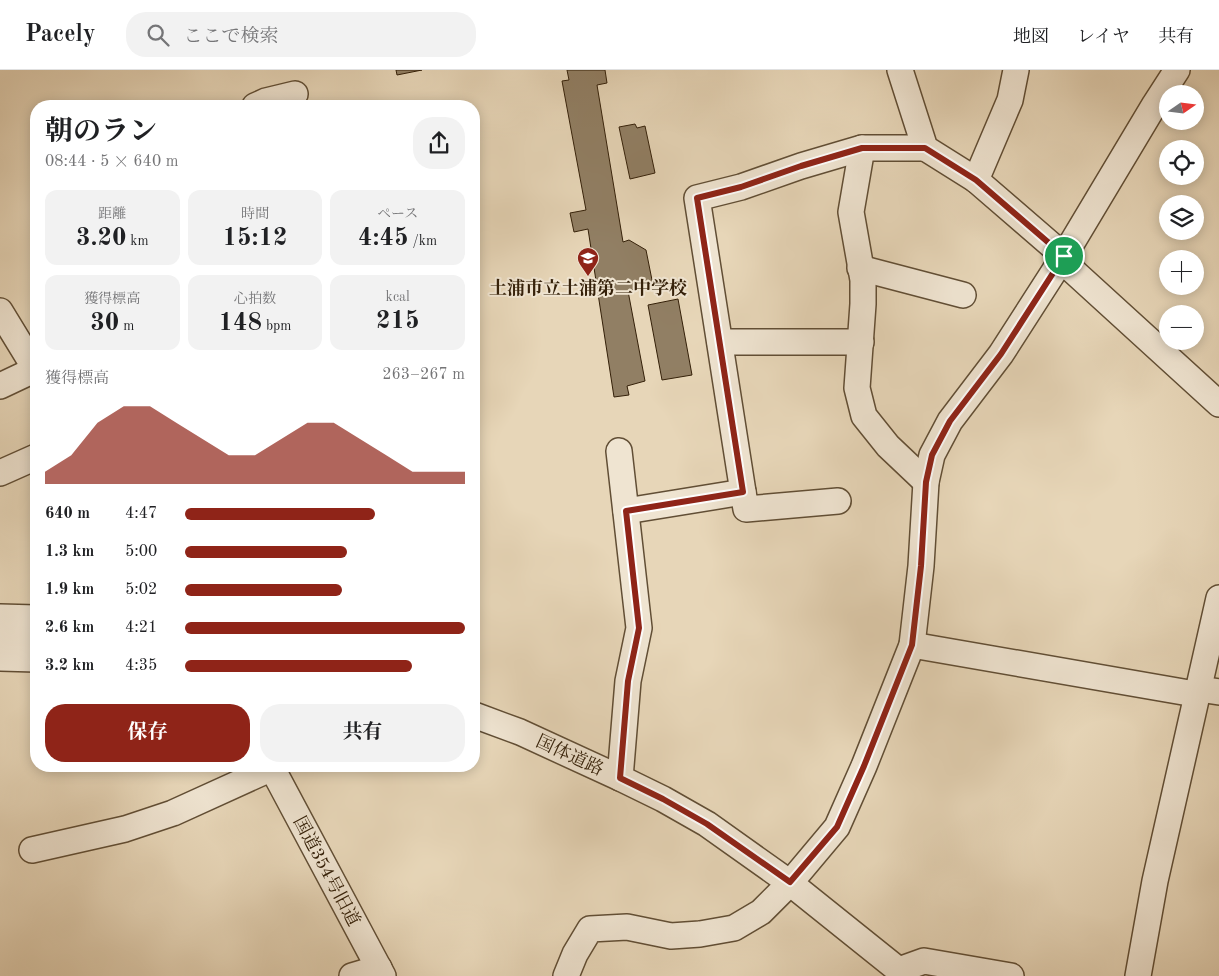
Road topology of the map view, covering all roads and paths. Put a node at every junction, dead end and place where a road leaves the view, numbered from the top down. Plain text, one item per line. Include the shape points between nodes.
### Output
1 (900, 70) edge
2 (1016, 70) edge
3 (1177, 70) edge
4 (295, 94) dead end
5 (270, 100) edge
6 (862, 148) junction
7 (925, 148) junction
8 (976, 180) junction
9 (1064, 256) junction
10 (860, 268) junction
11 (963, 295) dead end
12 (0, 311) edge
13 (720, 342) junction
14 (861, 342) junction
15 (30, 359) edge
16 (30, 372) edge
17 (0, 386) edge
18 (1219, 404) edge
19 (619, 451) dead end
20 (30, 460) edge
21 (0, 473) edge
22 (926, 482) junction
23 (743, 492) junction
24 (838, 501) dead end
25 (626, 511) junction
26 (1219, 598) edge
27 (0, 617) edge
28 (30, 618) edge
29 (0, 639) edge
30 (30, 641) edge
31 (912, 645) junction
32 (0, 658) edge
33 (30, 659) edge
34 (1209, 691) edge
35 (480, 717) edge
36 (261, 772) edge
37 (275, 772) edge
38 (620, 778) junction
39 (32, 850) dead end
40 (790, 882) junction
41 (381, 972) edge
42 (902, 973) edge
43 (352, 976) edge
44 (566, 976) edge
45 (1011, 976) edge
46 (1138, 976) edge

1 - 7 street
2 - 8 street via 1010,100
3 - 9 street
4 - 5 street
6 - 7 street
6 - 10 street via 851,212
6 - 13 street via 697,198
7 - 8 street
8 - 9 street
9 - 18 street via 1071,269
9 - 22 street via 1001,354 950,421 932,455
10 - 11 street
10 - 14 street via 863,280
12 - 15 street
13 - 14 street
13 - 23 street
14 - 22 street via 858,388 864,416 888,446
16 - 17 street
19 - 25 street
20 - 21 street
22 - 31 street
23 - 24 street via 746,509
23 - 25 street
25 - 38 street via 639,628 628,681
26 - 34 street
27 - 28 street
29 - 30 street
31 - 34 street via 1189,693
31 - 40 street via 837,827
32 - 33 street
34 - 46 street via 1155,881
35 - 38 street, 国体道路
36 - 39 street via 173,813 141,824
37 - 41 street, 国道354号旧道
38 - 40 street, 国体道路 via 707,824
40 - 42 street, 国体道路
40 - 44 street via 762,912 734,928 671,936 627,927 590,929
41 - 43 street
42 - 45 street via 924,961

